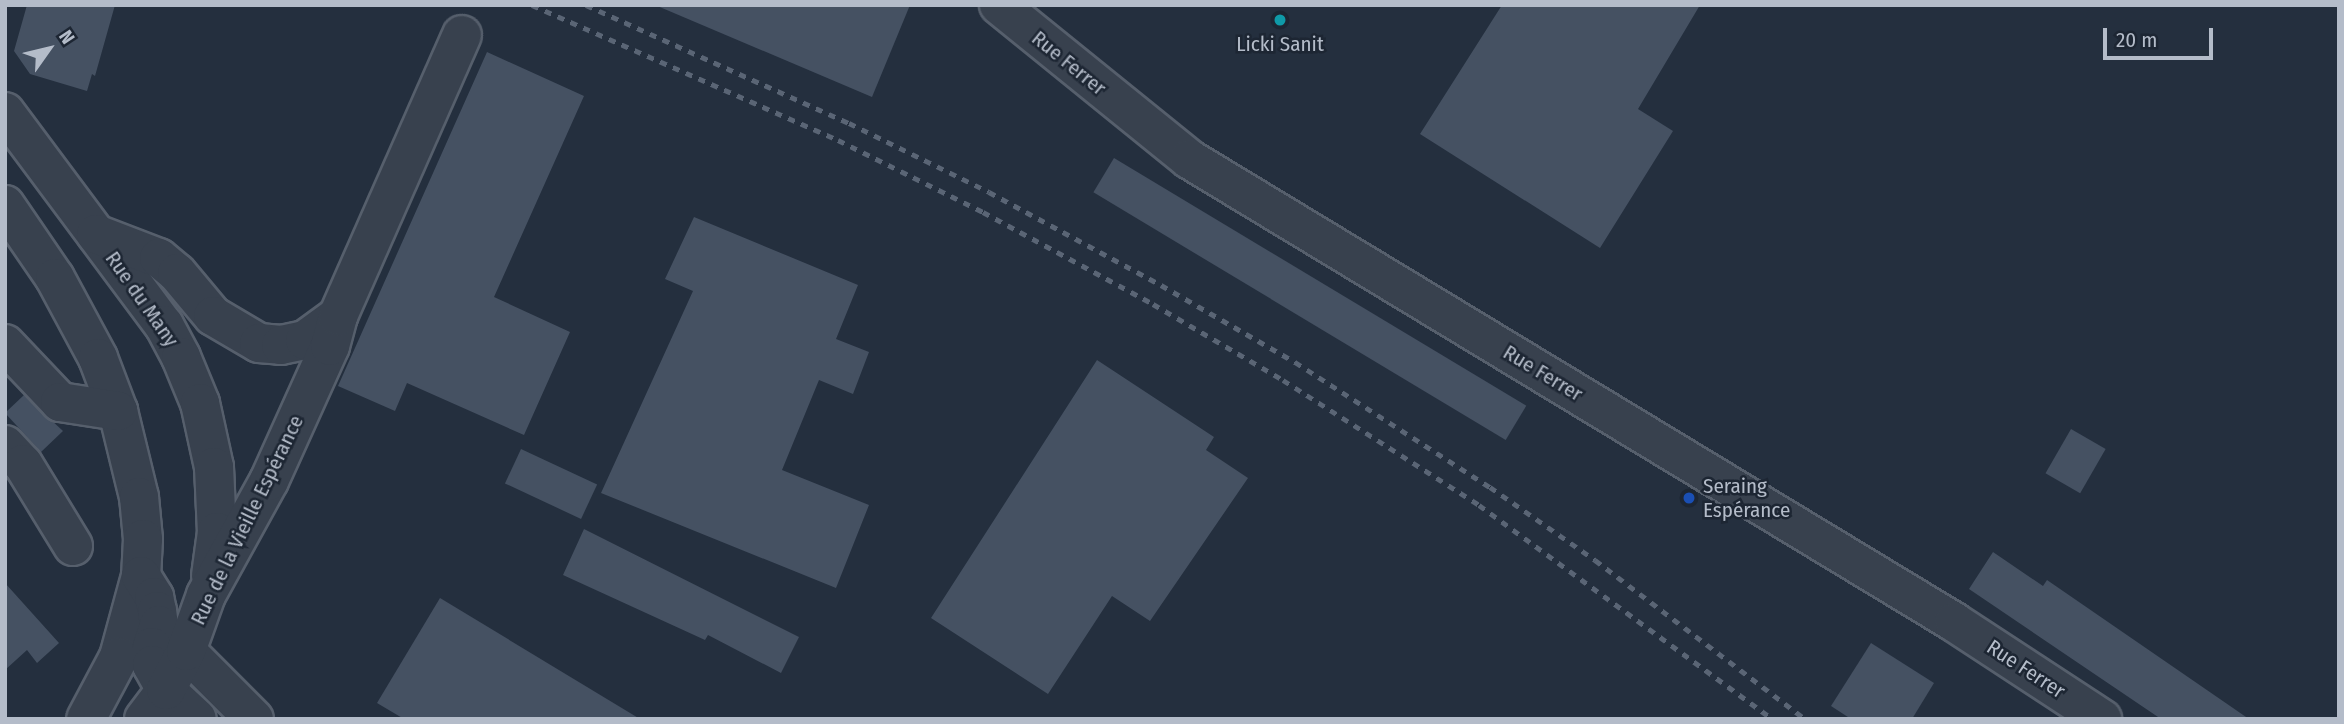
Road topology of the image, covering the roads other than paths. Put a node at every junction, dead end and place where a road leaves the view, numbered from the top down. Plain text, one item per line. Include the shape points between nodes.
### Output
1 (1015, 11) edge
2 (462, 35) dead end
3 (5, 112) edge
4 (5, 205) edge
5 (96, 234) junction
6 (338, 316) junction
7 (5, 344) edge
8 (118, 411) junction
9 (5, 444) edge
10 (73, 546) dead end
11 (141, 576) junction
12 (206, 595) junction
13 (186, 651) junction
14 (155, 704) edge
15 (86, 719) edge
16 (197, 719) edge
17 (254, 719) edge
18 (2102, 719) edge

1 - 18 street, Rue Ferrer via 1189,159 1942,615
2 - 6 street, Rue de la Vieille Espérance
3 - 5 street, Rue du Many
4 - 8 street via 79,320
5 - 6 street via 159,258 213,316 259,343 292,344
5 - 12 street, Rue du Many via 164,326 201,403 217,496 214,561
6 - 12 street, Rue de la Vieille Espérance via 330,346 269,481
7 - 8 street via 60,402
8 - 11 street via 139,497
9 - 10 street via 23,464
11 - 14 street via 158,611 152,647
11 - 15 street via 119,657
12 - 13 street, Rue de la Vieille Espérance
13 - 14 street, Rue de la Vieille Espérance
13 - 17 street
14 - 16 street

